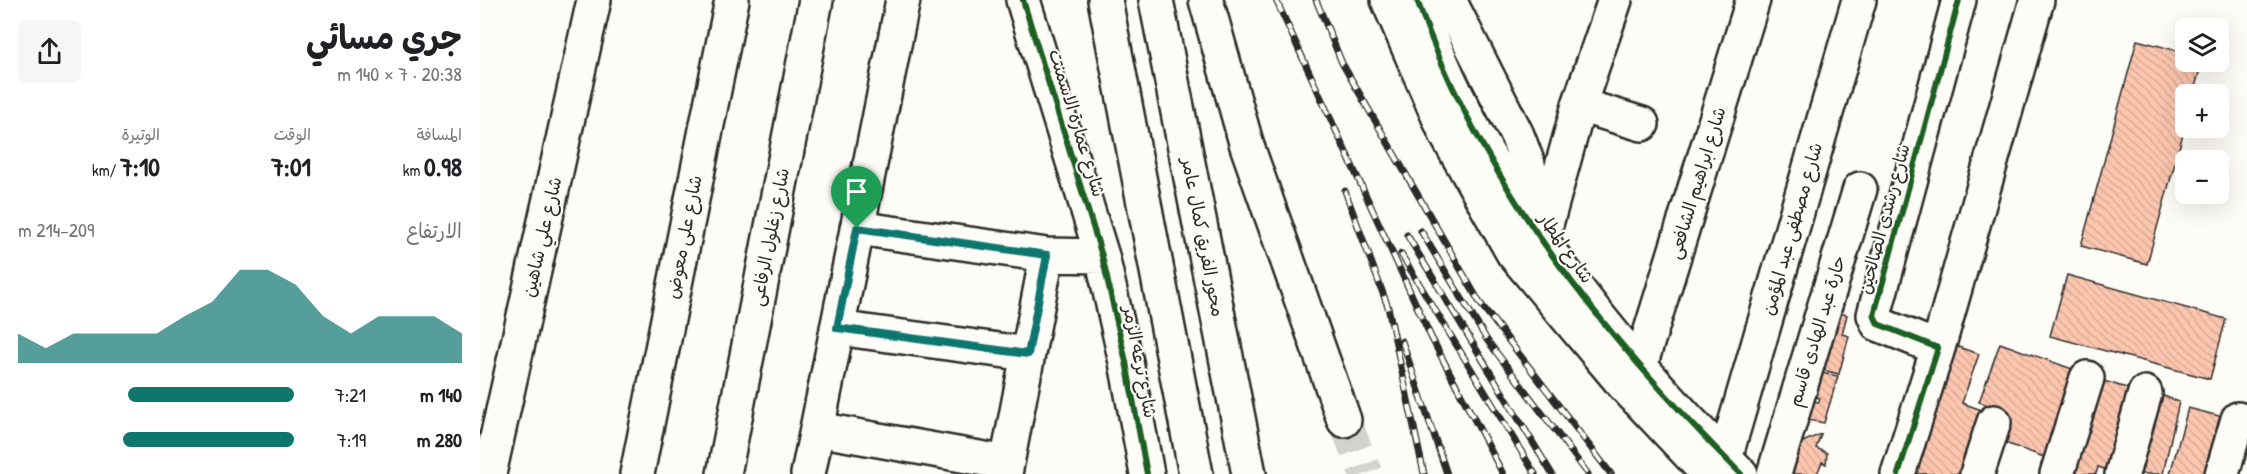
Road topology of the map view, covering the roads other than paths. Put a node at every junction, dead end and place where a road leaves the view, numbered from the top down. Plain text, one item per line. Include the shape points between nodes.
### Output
1 (594, 0) edge
2 (732, 0) edge
3 (816, 0) edge
4 (903, 0) edge
5 (1023, 0) edge
6 (1105, 0) edge
7 (1156, 0) edge
8 (1206, 0) edge
9 (1615, 0) edge
10 (1753, 0) edge
11 (1859, 0) edge
12 (1959, 0) edge
13 (2037, 0) edge
14 (1413, 3) edge
15 (1579, 105) junction
16 (1642, 124) dead end
17 (1860, 189) dead end
18 (857, 228) junction
19 (1542, 242) junction
20 (1047, 255) junction
21 (1102, 256) junction
22 (837, 328) junction
23 (1938, 348) junction
24 (1028, 354) junction
25 (1640, 366) junction
26 (2087, 378) dead end
27 (2145, 393) dead end
28 (2238, 419) dead end
29 (1344, 420) tunnel mouth
30 (1994, 422) dead end
31 (817, 429) junction
32 (1006, 469) edge
33 (1722, 470) edge
34 (489, 474) edge
35 (637, 474) edge
36 (724, 474) edge
37 (808, 474) edge
38 (1147, 474) edge
39 (1196, 474) edge
40 (1249, 474) edge
41 (1774, 474) edge
42 (1898, 474) edge
43 (1977, 474) edge
44 (2057, 474) edge
45 (2122, 474) edge
46 (2222, 474) edge

1 - 34 main road, شارع علي شاهين
2 - 35 main road, شارع على معوض
3 - 36 main road, شارع زغلول الرفاعى
4 - 18 main road
5 - 21 main road, شارع عمارة الاسمنت
6 - 39 main road
7 - 40 main road, محور الفريق كمال عامر
8 - 29 main road via 1247,146
9 - 15 main road
10 - 25 main road, شارع ابراهيم الشافعى
11 - 33 main road, شارع مصطفى عبد المؤمن
12 - 23 main road, شارع رشدى الصالحين via 1874,315 1878,324
13 - 23 main road
14 - 19 main road via 1505,108 1528,164
14 - 33 main road via 1446,134 1514,253 1623,384
15 - 16 main road
15 - 19 main road
17 - 41 main road, حارة عبد الهادى قاسم
18 - 20 main road
18 - 22 main road
19 - 25 main road, شارع المطار
20 - 21 main road
20 - 24 main road
21 - 38 main road, شارع ترعه الزمر
22 - 24 main road
22 - 31 main road
23 - 42 main road
24 - 32 main road
25 - 33 main road, شارع المطار
26 - 44 main road
27 - 45 main road
28 - 46 main road
30 - 43 main road
31 - 32 main road
31 - 37 main road

